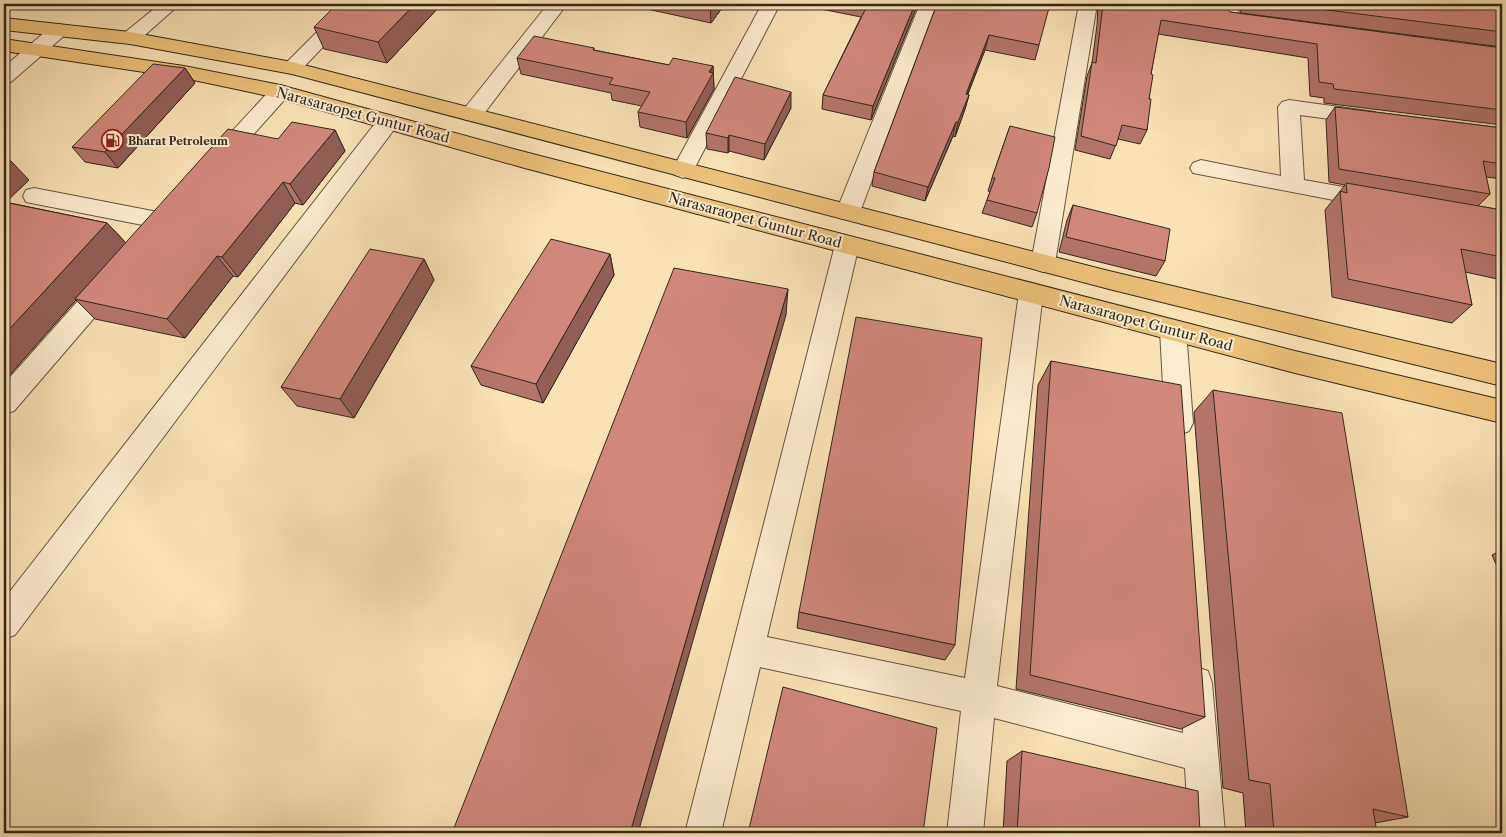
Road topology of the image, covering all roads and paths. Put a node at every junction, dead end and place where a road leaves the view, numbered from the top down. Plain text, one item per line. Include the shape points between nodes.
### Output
1 (171, 4) edge
2 (355, 4) edge
3 (558, 4) edge
4 (771, 4) edge
5 (929, 4) edge
6 (1088, 4) edge
7 (1228, 4) edge
8 (4, 24) edge
9 (1279, 26) edge
10 (59, 30) junction
11 (130, 38) junction
12 (4, 45) edge
13 (37, 49) junction
14 (292, 68) junction
15 (4, 77) edge
16 (280, 92) junction
17 (472, 114) junction
18 (1386, 119) edge
19 (388, 122) junction
20 (1201, 168) dead end
21 (683, 170) junction
22 (202, 178) edge
23 (1293, 186) junction
24 (34, 196) dead end
25 (1398, 203) edge
26 (848, 212) junction
27 (144, 243) edge
28 (847, 245) junction
29 (1043, 263) junction
30 (125, 265) edge
31 (1031, 293) junction
32 (1173, 330) junction
33 (1502, 376) edge
34 (4, 403) edge
35 (1502, 412) edge
36 (1181, 449) edge
37 (4, 624) edge
38 (750, 649) junction
39 (1194, 656) edge
40 (979, 698) junction
41 (1201, 755) junction
42 (703, 833) edge
43 (965, 833) edge
44 (1207, 833) edge

1 - 11 street
2 - 14 street
3 - 17 street
4 - 21 street
5 - 26 street
6 - 29 street
7 - 9 street via 1230,20
8 - 10 highway, Narasaraopet Guntur Road
10 - 11 highway, Narasaraopet Guntur Road
10 - 13 street
11 - 14 highway, Narasaraopet Guntur Road
12 - 13 highway, Narasaraopet Guntur Road
13 - 15 street
13 - 16 highway, Narasaraopet Guntur Road via 184,72
14 - 17 highway, Narasaraopet Guntur Road
16 - 19 highway, Narasaraopet Guntur Road
16 - 22 street
17 - 21 highway, Narasaraopet Guntur Road
18 - 23 street via 1289,107
19 - 28 highway, Narasaraopet Guntur Road
19 - 37 street
20 - 23 street
21 - 26 highway, Narasaraopet Guntur Road
23 - 25 street
24 - 27 street via 169,214
26 - 29 highway, Narasaraopet Guntur Road
28 - 31 highway, Narasaraopet Guntur Road
28 - 38 street
29 - 33 highway, Narasaraopet Guntur Road
30 - 34 street
31 - 32 highway, Narasaraopet Guntur Road
31 - 40 street
32 - 35 highway, Narasaraopet Guntur Road
32 - 36 street
38 - 40 street
38 - 42 street
39 - 41 street
40 - 41 street
40 - 43 street
41 - 44 street

